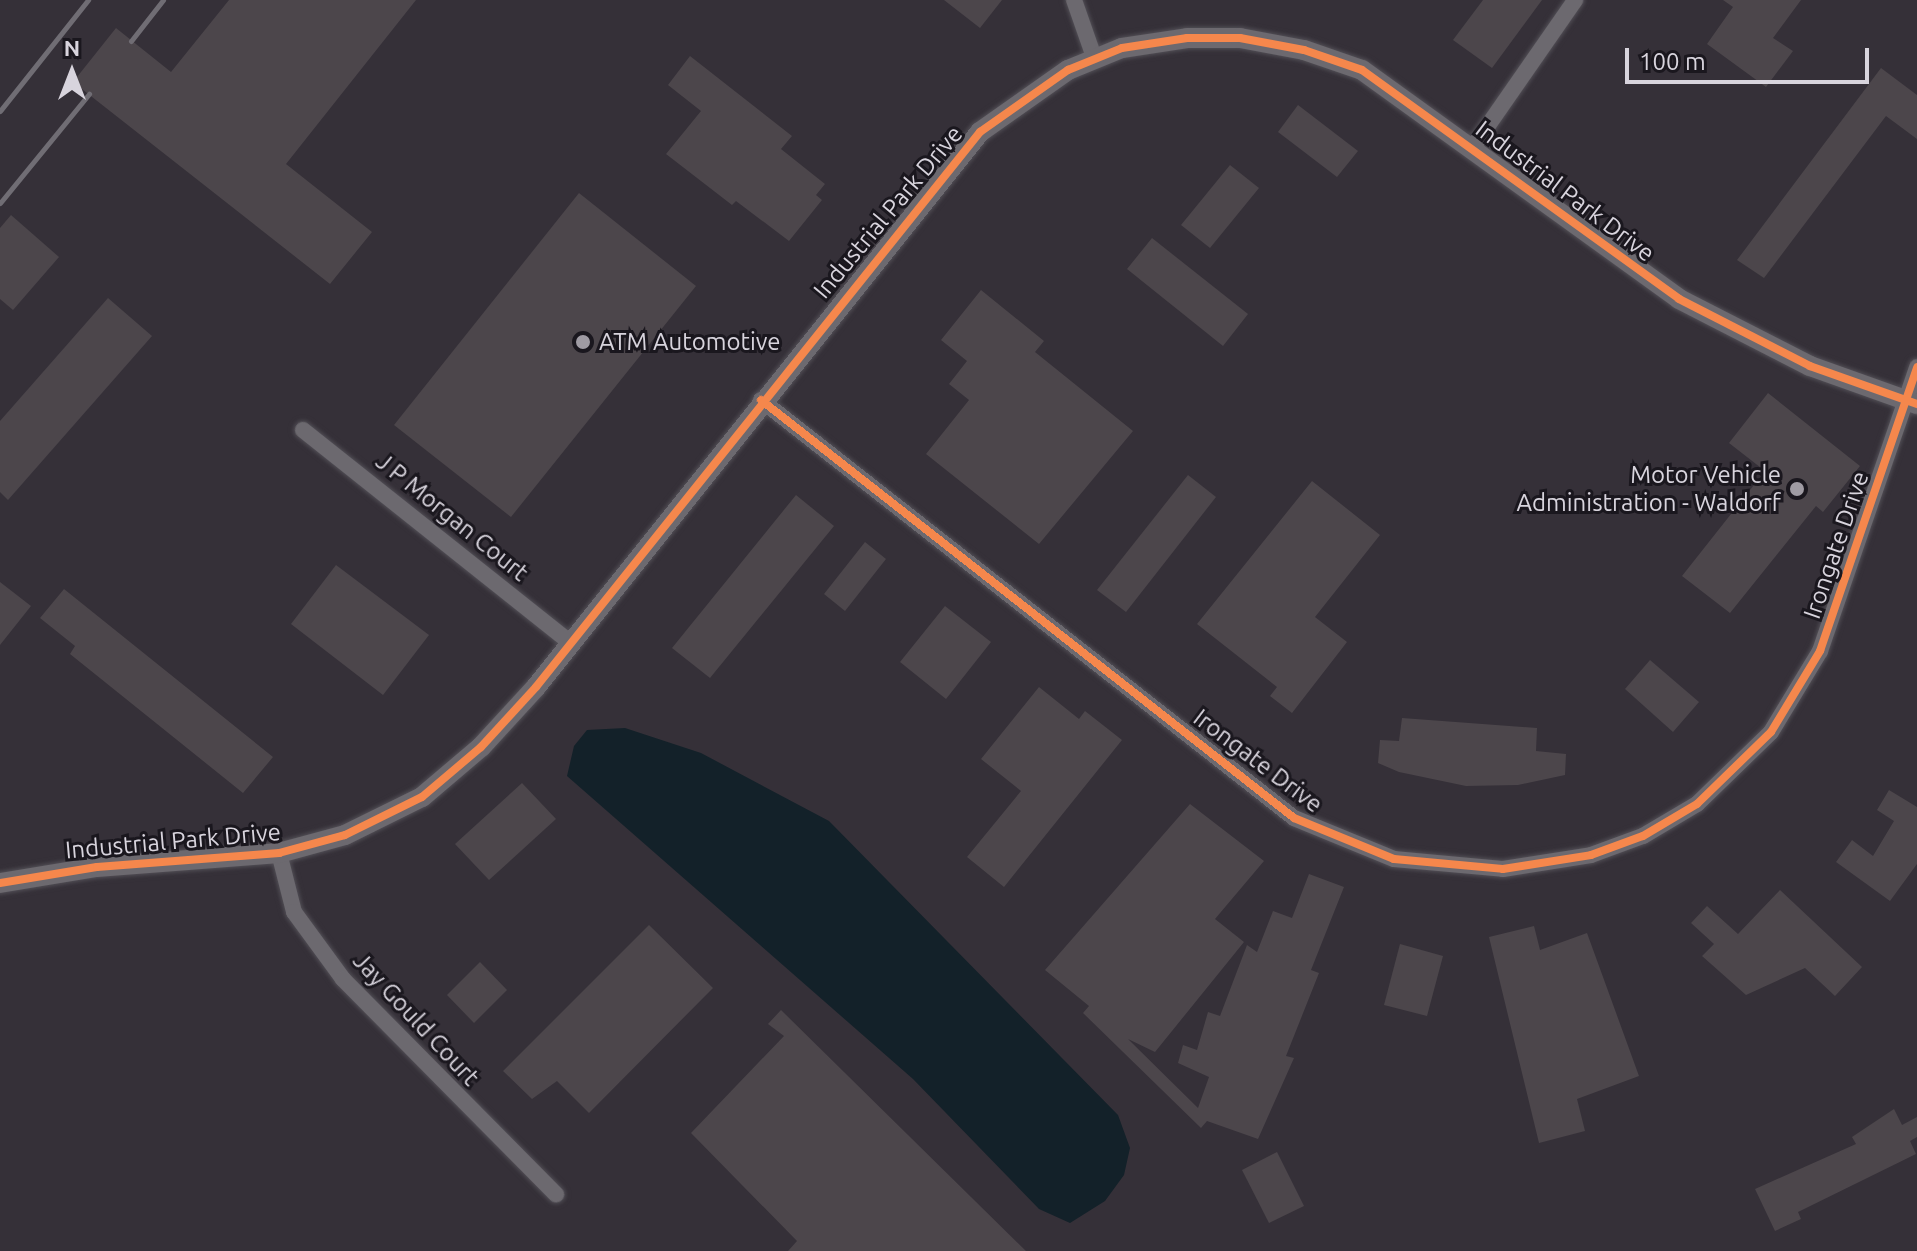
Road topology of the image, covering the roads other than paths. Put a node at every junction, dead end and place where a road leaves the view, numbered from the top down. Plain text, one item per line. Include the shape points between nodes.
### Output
1 (1074, 0) edge
2 (1575, 0) edge
3 (1094, 57) junction
4 (1473, 147) junction
5 (1917, 367) edge
6 (761, 400) junction
7 (1912, 403) edge
8 (303, 430) dead end
9 (571, 643) junction
10 (279, 853) junction
11 (0, 883) edge
12 (556, 1194) dead end

1 - 3 street
2 - 4 street
3 - 4 street, Industrial Park Drive via 1187,38 1240,38 1304,50 1390,86
3 - 6 street, Industrial Park Drive via 1035,89 980,132
4 - 7 street, Industrial Park Drive via 1596,243 1679,299 1810,366
5 - 7 street, Irongate Drive
6 - 7 street, Irongate Drive via 1294,818 1394,859 1503,869 1591,855 1643,836 1697,804 1771,732 1820,651
6 - 9 street, Industrial Park Drive
8 - 9 street, J P Morgan Court
9 - 10 street, Industrial Park Drive via 481,747 422,797 345,835
10 - 11 street, Industrial Park Drive via 97,867
10 - 12 street, Jay Gould Court via 294,912 336,969 433,1074

